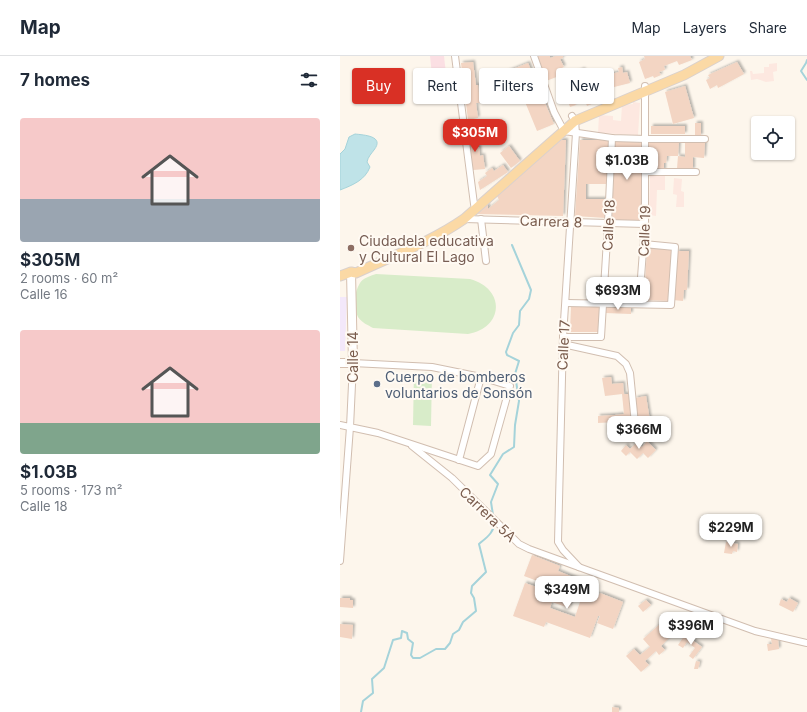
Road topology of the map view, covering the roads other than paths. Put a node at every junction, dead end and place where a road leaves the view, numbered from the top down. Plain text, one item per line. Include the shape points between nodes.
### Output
1 (455, 56) edge
2 (534, 56) edge
3 (710, 56) edge
4 (719, 56) edge
5 (646, 88) junction
6 (573, 118) junction
7 (562, 129) junction
8 (576, 133) junction
9 (612, 138) junction
10 (646, 139) junction
11 (705, 139) dead end
12 (646, 172) junction
13 (696, 172) dead end
14 (474, 206) junction
15 (461, 219) junction
16 (481, 219) junction
17 (571, 222) junction
18 (608, 223) junction
19 (645, 224) junction
20 (644, 244) junction
21 (486, 260) dead end
22 (351, 272) junction
23 (340, 276) edge
24 (566, 303) junction
25 (603, 303) junction
26 (639, 304) junction
27 (563, 337) junction
28 (563, 344) junction
29 (340, 363) edge
30 (353, 363) junction
31 (481, 377) junction
32 (340, 425) edge
33 (350, 427) junction
34 (636, 434) dead end
35 (408, 443) junction
36 (459, 460) junction
37 (340, 561) edge
38 (579, 567) junction
39 (807, 643) edge

1 - 14 street
2 - 7 street
3 - 5 main road
4 - 5 main road via 684,75
5 - 6 main road
5 - 10 street, Calle 19
6 - 7 main road
6 - 8 street, Calle 17
7 - 8 street
7 - 14 main road
8 - 9 street
8 - 17 street, Calle 17
9 - 10 street
9 - 18 street, Calle 18
10 - 11 street
10 - 12 street, Calle 19
12 - 13 street
12 - 19 street, Calle 19
14 - 15 main road
15 - 16 street, Carrera 8
15 - 22 main road via 452,227 424,242 356,273
16 - 17 street, Carrera 8
16 - 21 street
17 - 18 street, Carrera 8
17 - 24 street, Calle 17
18 - 19 street, Carrera 8
18 - 25 street, Calle 18
19 - 20 street, Calle 19
20 - 26 street, Calle 19
20 - 26 street via 675,247 671,305
22 - 23 main road
22 - 30 main road, Calle 14
24 - 25 street
24 - 27 street, Calle 17
25 - 26 street
25 - 27 street, Calle 18 via 601,337
27 - 28 street, Calle 17
28 - 34 street via 617,356 626,364 630,373
28 - 38 street, Calle 17 via 558,542
29 - 30 main road
30 - 31 street via 432,367
30 - 33 street, Calle 14
31 - 36 street
31 - 36 street, Carrera 5A via 510,386 491,454 478,466
32 - 33 street, Carrera 5A
33 - 35 street, Carrera 5A
33 - 37 street, Calle 14
35 - 36 street, Carrera 5A
35 - 38 street, Carrera 5A via 452,478 519,544
38 - 39 street, Carrera 5A via 755,631

